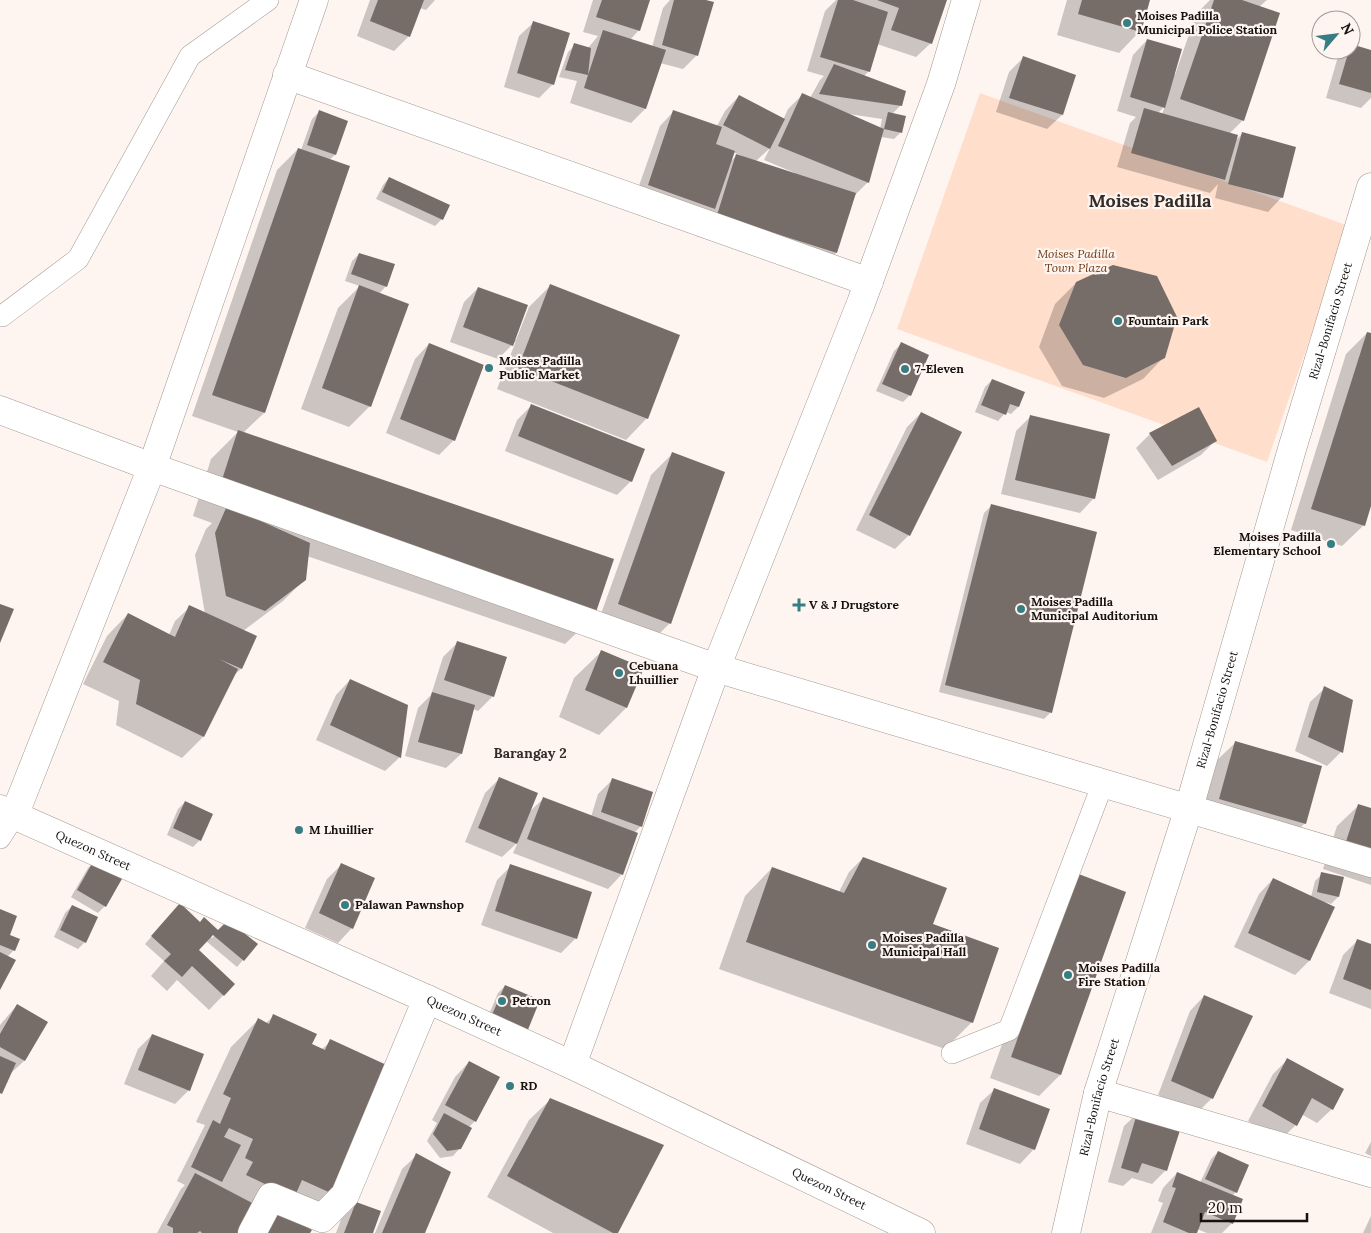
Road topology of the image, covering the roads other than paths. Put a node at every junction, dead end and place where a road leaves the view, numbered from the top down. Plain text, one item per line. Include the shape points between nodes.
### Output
1 (268, 0) edge
2 (314, 0) edge
3 (966, 0) edge
4 (287, 76) junction
5 (1371, 187) edge
6 (869, 282) junction
7 (0, 316) edge
8 (0, 410) edge
9 (152, 466) junction
10 (716, 668) junction
11 (1104, 782) junction
12 (1189, 808) junction
13 (7, 812) edge
14 (0, 838) edge
15 (1371, 863) edge
16 (427, 999) junction
17 (952, 1052) dead end
18 (572, 1065) junction
19 (1098, 1093) junction
20 (1371, 1173) edge
21 (890, 1227) edge
22 (252, 1233) edge
23 (921, 1233) edge
24 (1066, 1233) edge

1 - 7 lane via 190,56 78,259
2 - 4 street
3 - 6 street via 941,84
4 - 6 street
4 - 9 street
5 - 12 street, Rizal-Bonifacio Street
6 - 10 street
8 - 9 street
9 - 10 street
9 - 13 street
10 - 11 street
10 - 18 street
11 - 12 street
11 - 17 lane via 1009,1030
12 - 15 street
12 - 19 street, Rizal-Bonifacio Street
13 - 14 lane
13 - 16 street, Quezon Street
16 - 18 street, Quezon Street
16 - 22 street via 345,1195 322,1218 270,1197
18 - 21 street, Quezon Street
19 - 20 street
19 - 24 street, Rizal-Bonifacio Street
21 - 23 street, Quezon Street

